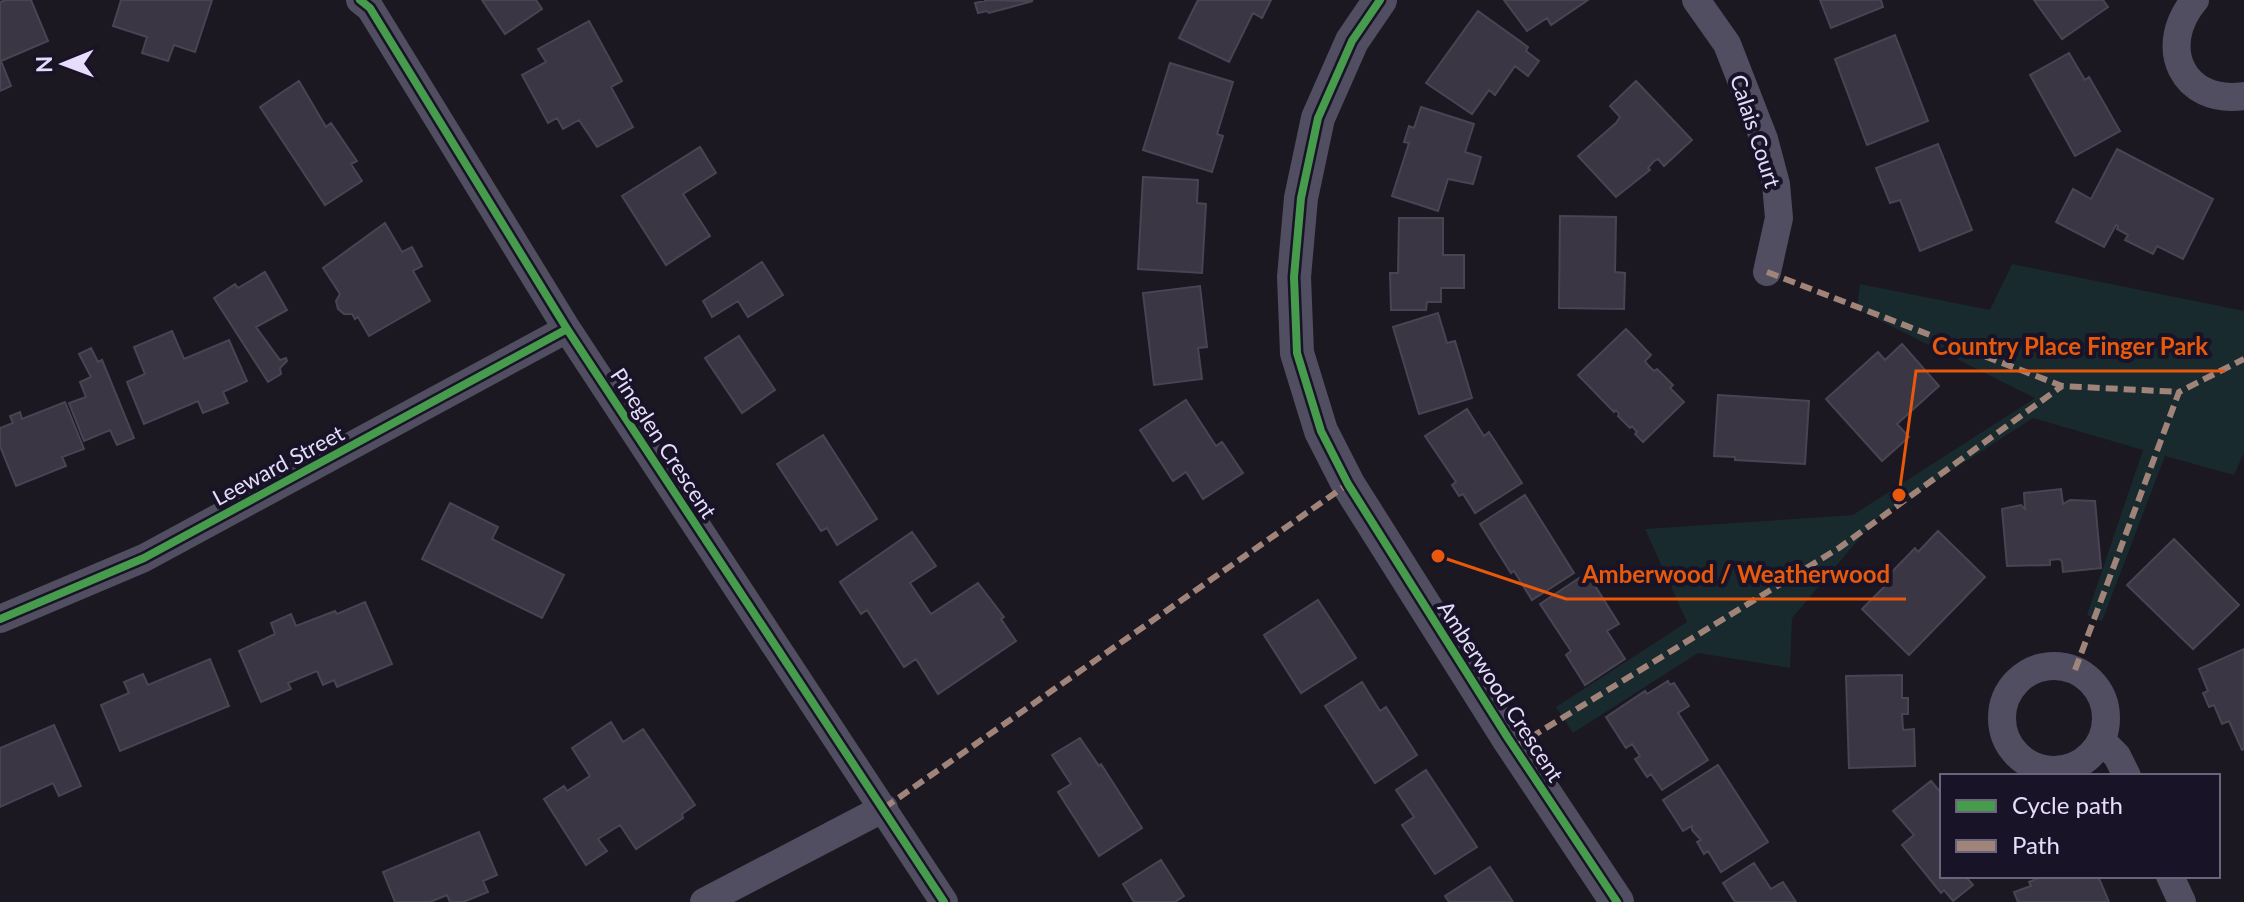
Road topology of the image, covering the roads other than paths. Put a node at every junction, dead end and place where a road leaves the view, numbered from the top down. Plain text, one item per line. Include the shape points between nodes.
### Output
1 (360, 0) edge
2 (1380, 0) edge
3 (1696, 0) edge
4 (2195, 0) edge
5 (2244, 96) edge
6 (1767, 272) dead end
7 (567, 329) junction
8 (0, 619) edge
9 (2102, 741) dead end
10 (2126, 774) edge
11 (884, 808) junction
12 (2171, 878) edge
13 (704, 902) edge
14 (944, 902) edge
15 (1617, 902) edge
16 (2182, 902) edge

1 - 7 street, Pineglen Crescent via 370,8
2 - 15 street, Amberwood Crescent via 1352,41 1318,118 1301,198 1294,277 1297,353 1321,431 1348,484
3 - 6 street, Calais Court via 1727,44 1776,184 1779,218
4 - 5 street via 2176,32 2182,69 2210,94
7 - 8 street, Leeward Street via 144,558
7 - 11 street, Pineglen Crescent
9 - 10 street
11 - 13 street
11 - 14 street, Pineglen Crescent
12 - 16 street

